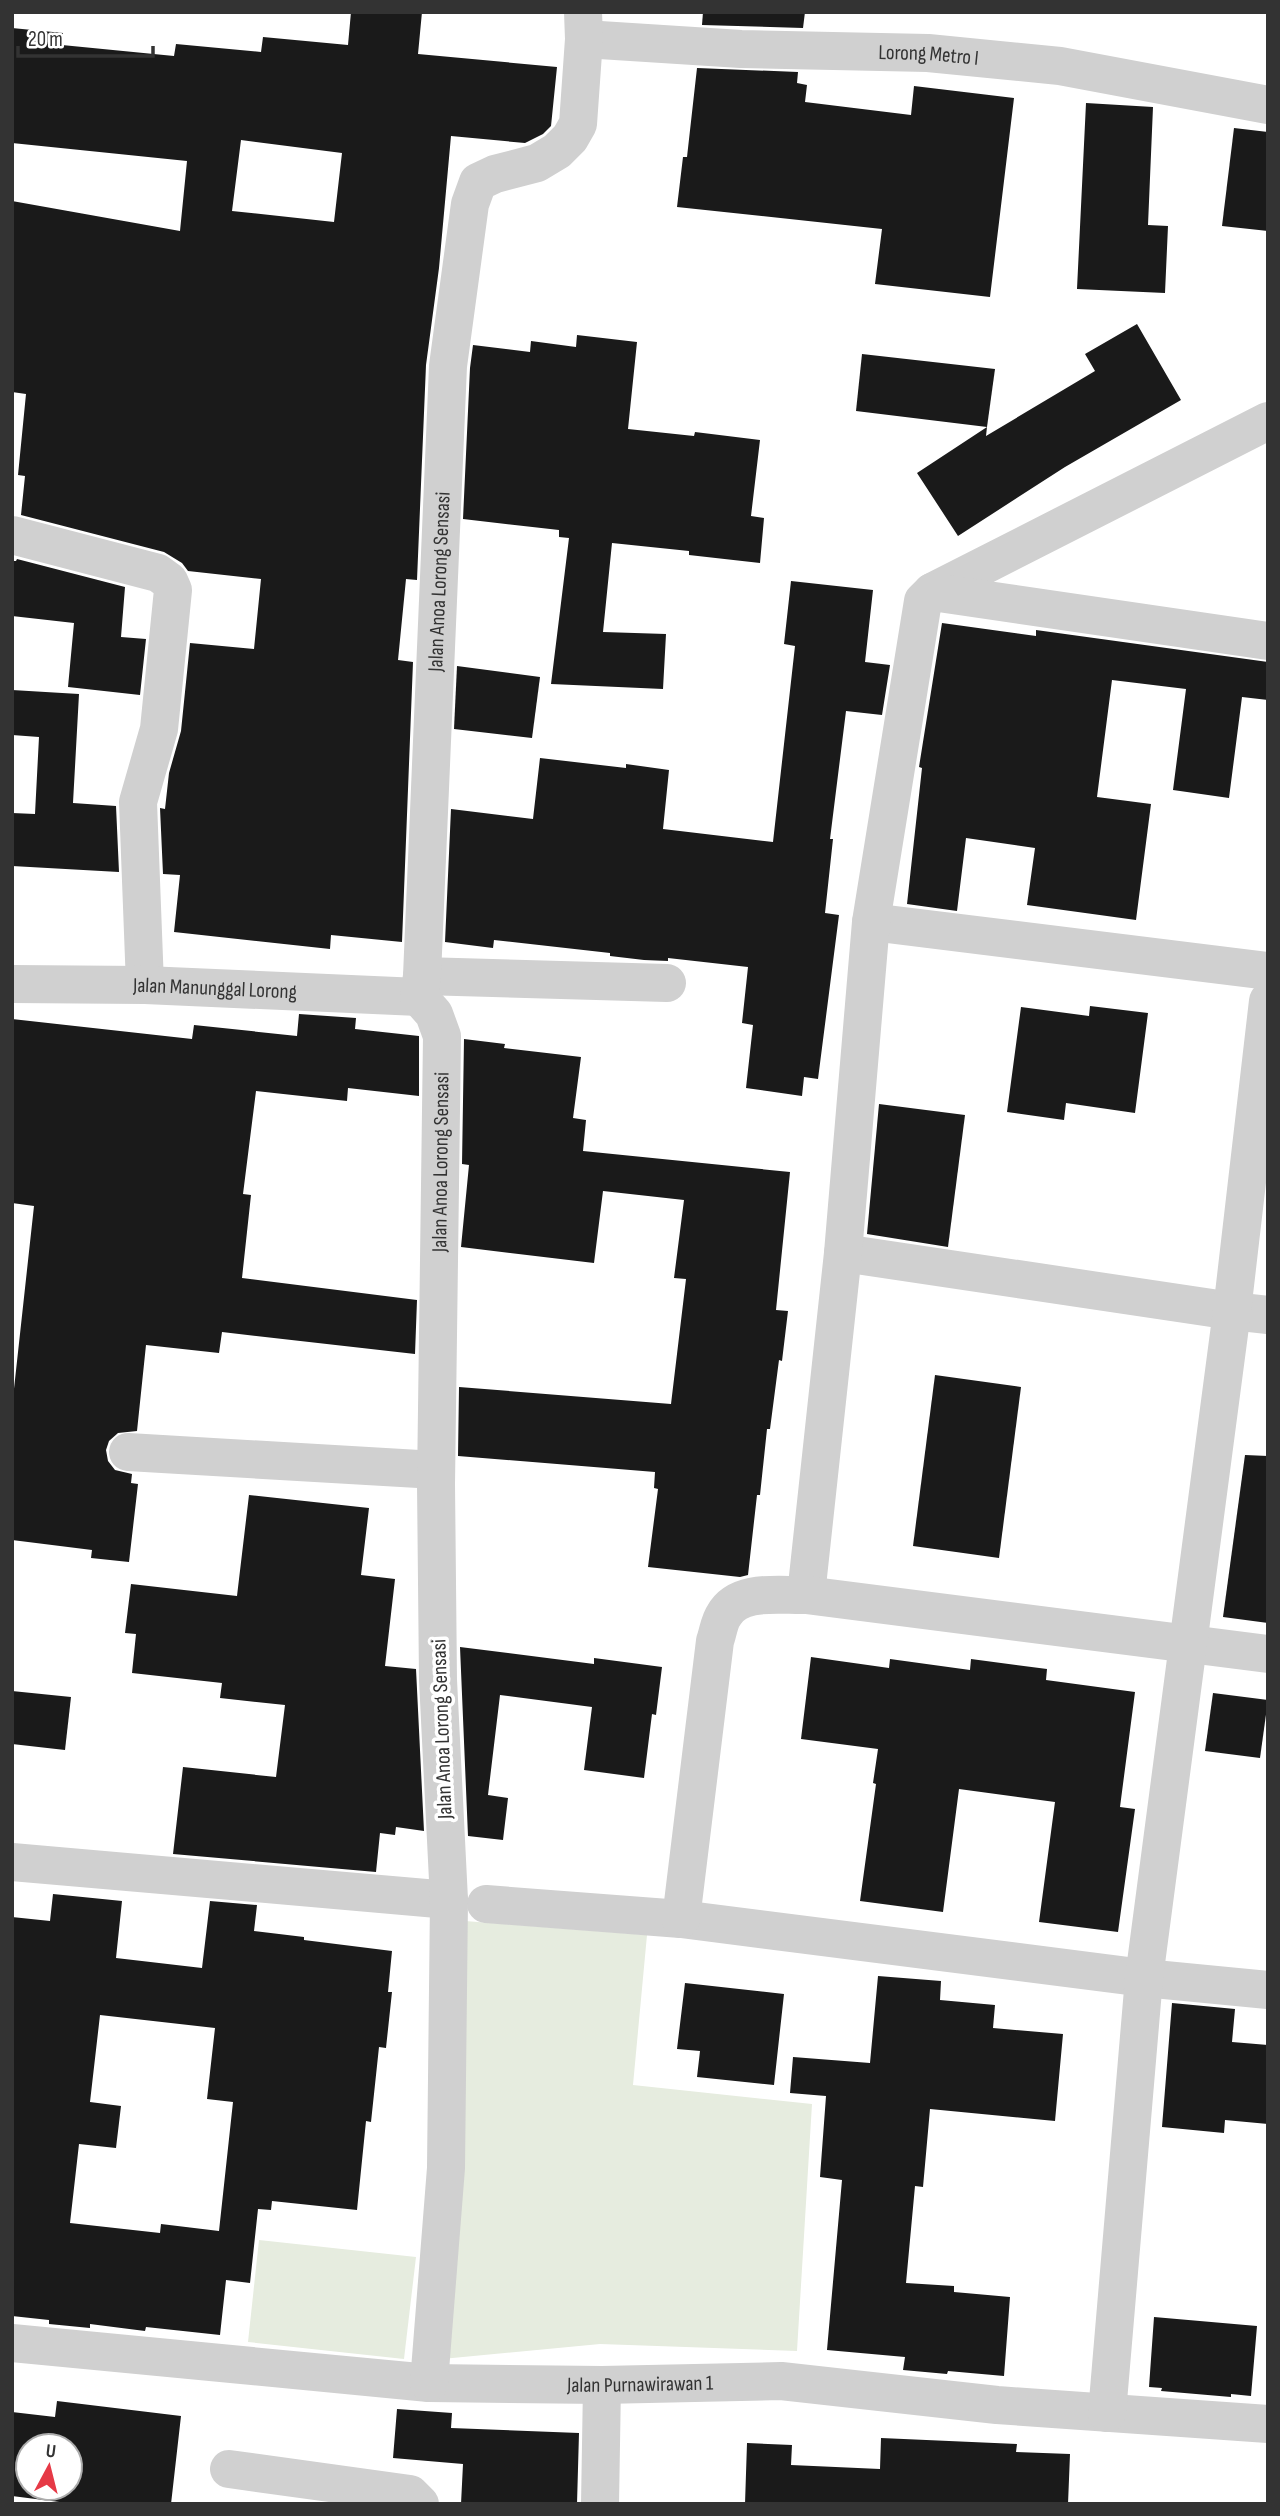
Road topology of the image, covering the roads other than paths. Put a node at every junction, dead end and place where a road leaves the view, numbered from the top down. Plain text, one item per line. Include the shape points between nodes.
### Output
1 (583, 26) edge
2 (1268, 105) edge
3 (1268, 421) edge
4 (12, 535) edge
5 (932, 592) junction
6 (1268, 641) edge
7 (871, 922) junction
8 (1268, 971) edge
9 (667, 983) dead end
10 (12, 984) edge
11 (145, 985) junction
12 (421, 987) junction
13 (1268, 1001) edge
14 (843, 1253) junction
15 (1250, 1313) edge
16 (128, 1452) dead end
17 (436, 1471) junction
18 (806, 1595) junction
19 (1188, 1645) junction
20 (1268, 1654) edge
21 (12, 1862) edge
22 (449, 1900) junction
23 (486, 1904) dead end
24 (681, 1919) junction
25 (1144, 1978) junction
26 (1268, 1990) edge
27 (12, 2343) edge
28 (429, 2383) junction
29 (602, 2385) junction
30 (1107, 2413) junction
31 (1268, 2424) edge
32 (229, 2469) dead end
33 (421, 2504) edge
34 (600, 2504) edge

1 - 2 street, Lorong Metro I via 741,49 928,53 1060,66
1 - 12 street, Jalan Anoa Lorong Sensasi via 578,124 570,138 537,163 478,182 470,204 448,366
3 - 5 street
4 - 11 street via 158,573 173,590 159,729 138,802
5 - 6 street
5 - 7 street via 919,614
7 - 8 street
7 - 14 street
9 - 12 street, Jalan Manunggal Lorong
10 - 11 street, Jalan Manunggal Lorong
11 - 12 street, Jalan Manunggal Lorong
12 - 17 street, Jalan Anoa Lorong Sensasi via 442,1036
13 - 15 street
14 - 15 street
14 - 18 street
15 - 19 street
16 - 17 street
17 - 22 street, Jalan Anoa Lorong Sensasi via 438,1681
18 - 19 street
18 - 24 street via 751,1596 724,1614 709,1675
19 - 20 street
19 - 25 street
21 - 22 street
22 - 28 street, Jalan Anoa Lorong Sensasi via 446,2168
23 - 24 street
24 - 25 street
25 - 26 street
25 - 30 street
27 - 28 street, Jalan Purnawirawan 1
28 - 29 street, Jalan Purnawirawan 1
29 - 30 street, Jalan Purnawirawan 1 via 781,2381
29 - 34 street
30 - 31 street, Jalan Purnawirawan 1
32 - 33 street via 410,2494

